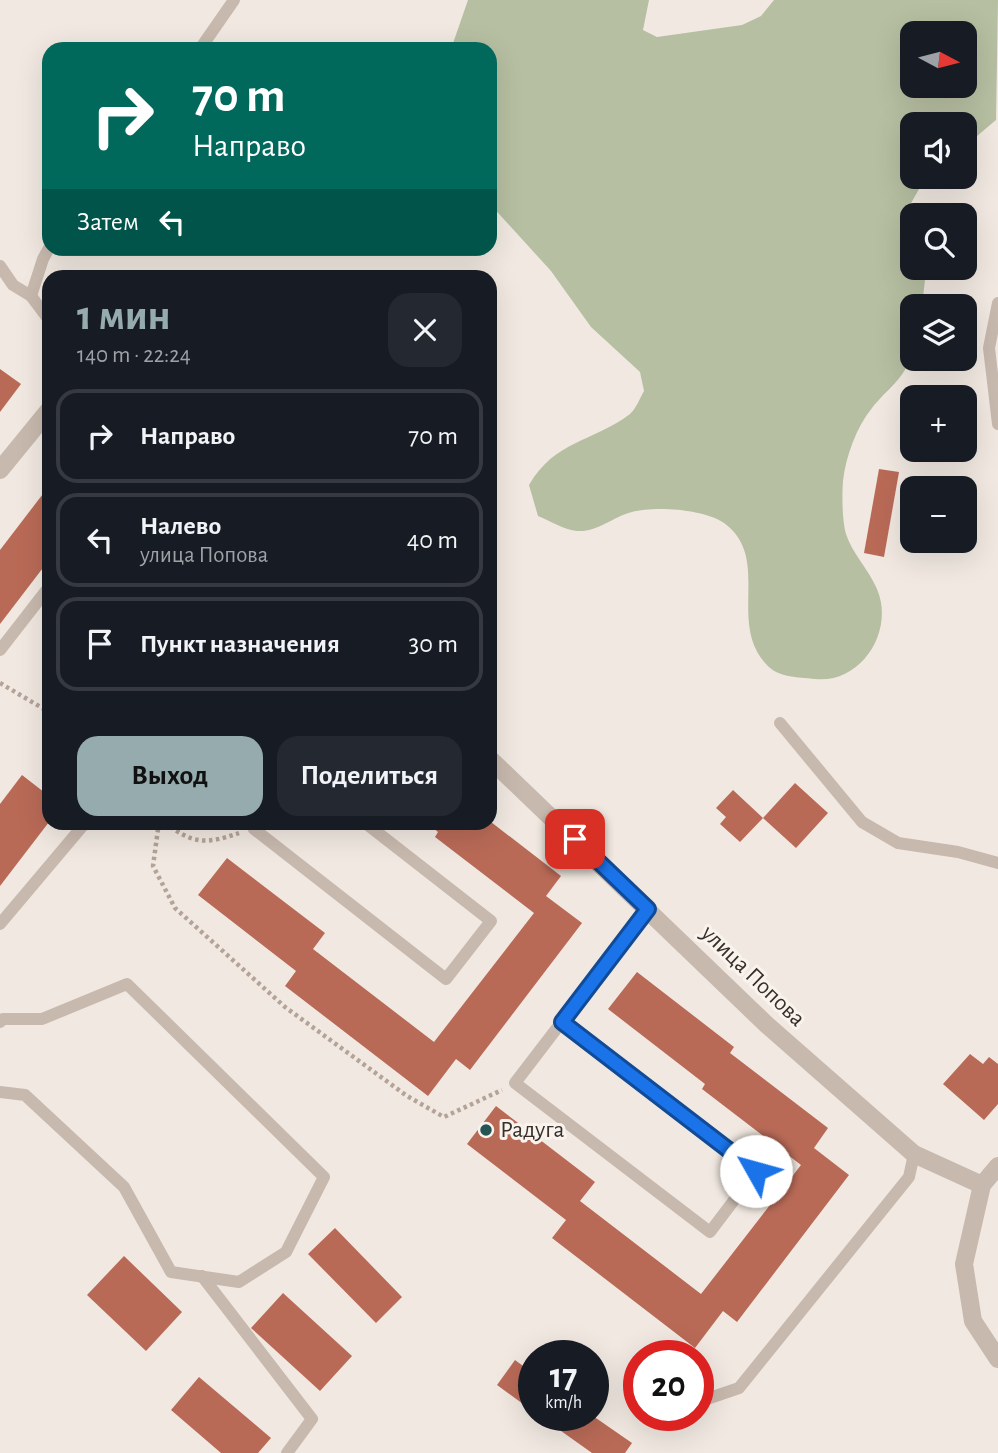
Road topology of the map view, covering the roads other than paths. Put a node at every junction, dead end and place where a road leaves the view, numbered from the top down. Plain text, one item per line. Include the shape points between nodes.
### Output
1 (234, 0) edge
2 (205, 42) edge
3 (45, 256) edge
4 (0, 266) edge
5 (31, 296) junction
6 (998, 303) edge
7 (42, 311) edge
8 (42, 419) edge
9 (998, 424) edge
10 (0, 470) edge
11 (42, 596) edge
12 (0, 650) edge
13 (780, 723) dead end
14 (497, 766) edge
15 (79, 830) edge
16 (261, 830) edge
17 (374, 830) edge
18 (998, 863) edge
19 (648, 909) junction
20 (0, 925) edge
21 (0, 1022) edge
22 (562, 1022) junction
23 (0, 1092) edge
24 (914, 1154) junction
25 (998, 1166) edge
26 (982, 1185) junction
27 (202, 1276) junction
28 (998, 1359) edge
29 (714, 1396) edge
30 (287, 1453) edge

1 - 2 lane
3 - 5 lane
4 - 5 lane via 13,285
5 - 7 lane
6 - 9 lane via 989,348
8 - 10 street
11 - 12 lane
13 - 18 lane via 862,822 898,843
14 - 19 street, улица Попова
15 - 20 lane
16 - 17 lane via 446,979 491,921
19 - 22 lane
19 - 24 street, улица Попова via 767,1026
21 - 27 lane via 42,1019 127,984 324,1177 286,1252 239,1282
22 - 22 lane via 515,1083 709,1233 756,1171
23 - 27 lane via 25,1095 124,1186 171,1272
24 - 26 street, улица Попова
24 - 29 lane via 909,1177 738,1388
25 - 26 street
26 - 28 street via 964,1264 973,1321
27 - 30 lane via 312,1419

